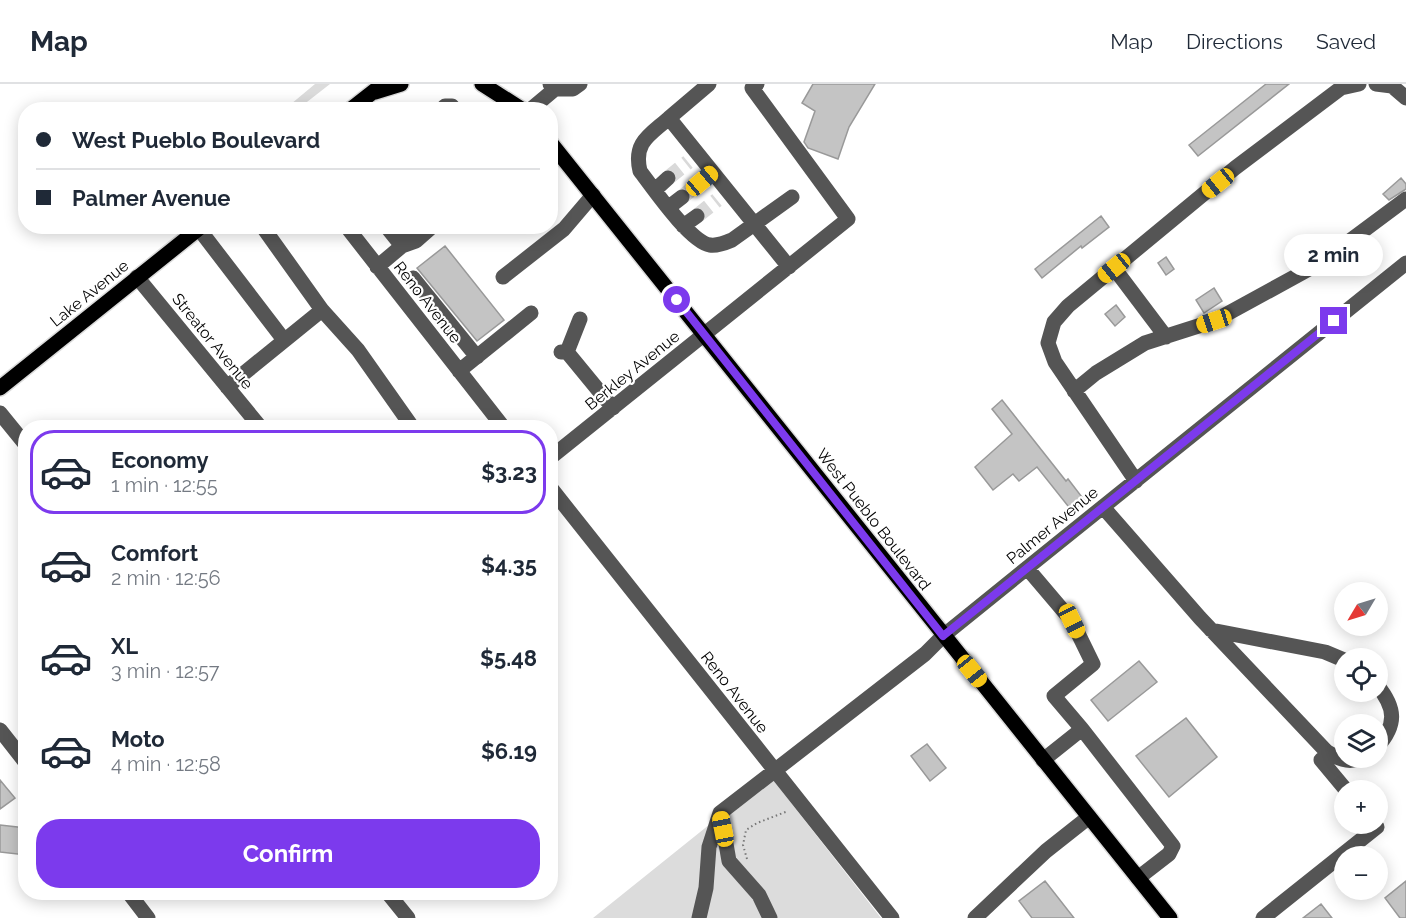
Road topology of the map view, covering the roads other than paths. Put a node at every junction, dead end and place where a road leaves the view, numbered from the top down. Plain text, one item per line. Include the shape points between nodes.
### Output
1 (401, 84) edge
2 (482, 84) edge
3 (505, 84) edge
4 (580, 84) edge
5 (709, 84) edge
6 (1359, 84) edge
7 (1376, 84) edge
8 (753, 85) edge
9 (553, 87) edge
10 (377, 88) edge
11 (1406, 98) edge
12 (361, 102) edge
13 (511, 102) edge
14 (518, 102) edge
15 (538, 102) edge
16 (669, 118) junction
17 (558, 152) edge
18 (668, 178) tunnel mouth
19 (655, 190) junction
20 (593, 195) junction
21 (682, 196) tunnel mouth
22 (792, 197) dead end
23 (1406, 200) edge
24 (669, 207) junction
25 (697, 216) tunnel mouth
26 (755, 225) junction
27 (683, 226) junction
28 (192, 234) edge
29 (204, 234) edge
30 (268, 234) edge
31 (351, 234) edge
32 (397, 234) edge
33 (406, 234) edge
34 (422, 234) edge
35 (558, 234) edge
36 (558, 234) edge
37 (409, 243) junction
38 (1406, 263) edge
39 (377, 267) junction
40 (789, 267) junction
41 (1114, 268) junction
42 (137, 277) junction
43 (503, 277) dead end
44 (413, 278) dead end
45 (322, 309) junction
46 (531, 314) dead end
47 (580, 319) dead end
48 (705, 334) junction
49 (1166, 337) junction
50 (284, 340) junction
51 (477, 357) junction
52 (459, 371) junction
53 (227, 387) junction
54 (0, 388) edge
55 (1074, 391) junction
56 (613, 408) junction
57 (0, 413) edge
58 (254, 420) edge
59 (407, 420) edge
60 (498, 420) edge
61 (18, 435) edge
62 (558, 452) edge
63 (1136, 481) junction
64 (558, 497) edge
65 (1103, 507) junction
66 (1026, 568) junction
67 (1211, 630) junction
68 (943, 636) junction
69 (1334, 656) edge
70 (1387, 702) edge
71 (1082, 729) junction
72 (0, 730) edge
73 (1388, 735) edge
74 (18, 753) edge
75 (1329, 753) junction
76 (1334, 756) edge
77 (1043, 760) junction
78 (773, 770) junction
79 (1338, 780) edge
80 (720, 813) junction
81 (1089, 817) junction
82 (1368, 834) edge
83 (1138, 878) junction
84 (134, 900) edge
85 (393, 900) edge
86 (148, 918) edge
87 (408, 918) edge
88 (699, 918) edge
89 (770, 918) edge
90 (892, 918) edge
91 (975, 918) edge
92 (1170, 918) edge
93 (1263, 918) edge

1 - 10 main road
2 - 13 main road
3 - 14 main road
4 - 9 street via 573,89
5 - 16 street
6 - 41 street via 1341,88 1235,168
7 - 11 street via 1392,87
8 - 40 street, Berkley Avenue via 848,219
9 - 15 street
10 - 12 main road
16 - 19 street via 638,150 640,171
16 - 26 street via 693,158 723,196
17 - 20 main road, West Pueblo Boulevard
18 - 19 street
19 - 24 street
20 - 35 street
20 - 48 main road, West Pueblo Boulevard
21 - 24 street
22 - 26 street
23 - 49 street via 1320,263 1214,321
24 - 27 street
25 - 27 street
26 - 27 street via 732,240 710,245 700,242
26 - 40 street
28 - 42 main road, Lake Avenue
29 - 50 street
30 - 45 street
31 - 39 street, Reno Avenue
32 - 37 street
33 - 37 street
34 - 37 street
36 - 43 street
37 - 39 street
38 - 63 street, Palmer Avenue
39 - 52 street, Reno Avenue
40 - 48 street, Berkley Avenue
41 - 49 street
41 - 55 street via 1054,322 1048,343
42 - 53 street, Streator Avenue
42 - 54 main road, Lake Avenue
44 - 51 street
45 - 50 street
45 - 59 street via 358,350
46 - 51 street
47 - 56 street via 564,352
48 - 56 street, Berkley Avenue
48 - 68 main road, West Pueblo Boulevard
49 - 55 street via 1145,343
50 - 53 street
51 - 52 street
52 - 60 street, Reno Avenue
53 - 58 street, Streator Avenue
55 - 63 street
56 - 62 street, Berkley Avenue
57 - 61 street
63 - 65 street, Palmer Avenue
64 - 78 street, Reno Avenue
65 - 66 street, Palmer Avenue
65 - 67 street
66 - 68 street, Palmer Avenue
66 - 71 street via 1072,621 1093,664 1054,696
67 - 69 street
67 - 75 street
68 - 77 main road, West Pueblo Boulevard
68 - 78 street, Palmer Avenue
70 - 73 street via 1392,713
71 - 77 street
71 - 83 street via 1173,846 1169,854
72 - 74 street
75 - 76 street
75 - 79 street via 1321,760
77 - 81 main road, West Pueblo Boulevard
78 - 80 street, Palmer Avenue
78 - 90 street, Reno Avenue
80 - 88 street via 709,847
80 - 89 street via 729,861 759,895
81 - 83 main road, West Pueblo Boulevard
81 - 91 street via 1046,851
82 - 93 street
83 - 92 main road, West Pueblo Boulevard
84 - 86 street
85 - 87 street

